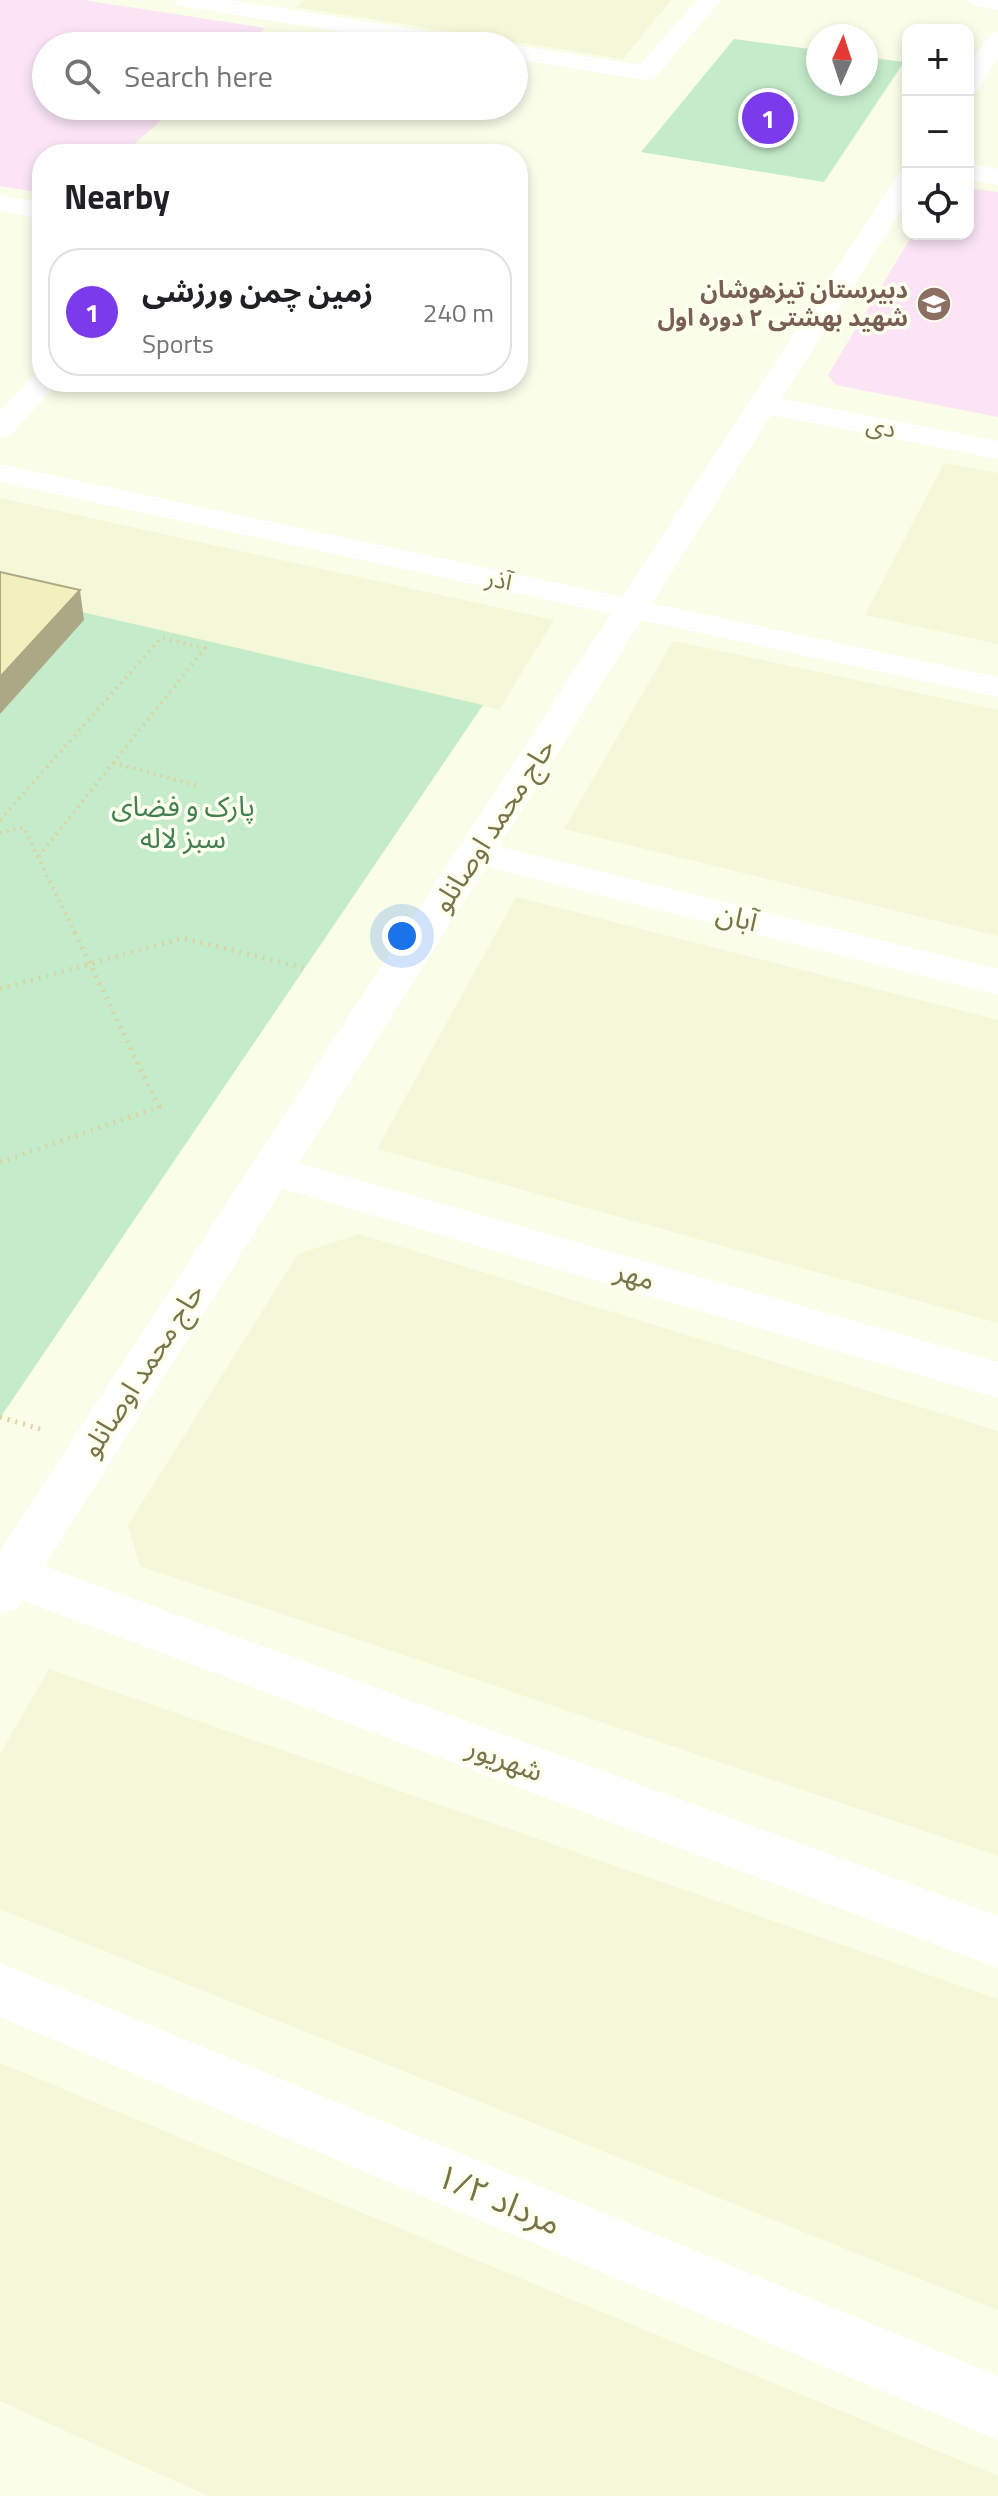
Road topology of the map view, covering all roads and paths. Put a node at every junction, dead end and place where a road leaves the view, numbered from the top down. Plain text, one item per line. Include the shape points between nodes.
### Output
1 (186, 0) edge
2 (709, 0) edge
3 (980, 0) edge
4 (998, 3) edge
5 (387, 32) edge
6 (998, 39) edge
7 (528, 54) edge
8 (981, 79) edge
9 (974, 173) edge
10 (998, 177) edge
11 (902, 188) edge
12 (0, 203) edge
13 (32, 209) edge
14 (34, 392) edge
15 (763, 404) junction
16 (0, 429) edge
17 (998, 450) edge
18 (0, 473) edge
19 (632, 608) junction
20 (998, 687) edge
21 (113, 763) junction
22 (196, 785) dead end
23 (0, 820) edge
24 (0, 833) edge
25 (476, 853) junction
26 (38, 857) junction
27 (90, 964) junction
28 (304, 968) dead end
29 (998, 982) edge
30 (0, 989) edge
31 (0, 1162) edge
32 (271, 1170) junction
33 (998, 1380) edge
34 (6, 1584) edge
35 (998, 1942) edge
36 (0, 1990) edge
37 (998, 2408) edge

1 - 5 street
2 - 7 street via 646,73
3 - 4 street
6 - 8 street
9 - 10 street
11 - 15 street, حاج محمد اوصانلو
12 - 13 street
14 - 16 street
15 - 17 street, دی
15 - 19 street, حاج محمد اوصانلو
18 - 19 street, آذر
19 - 20 street, آذر
19 - 25 street, حاج محمد اوصانلو
21 - 22 path
21 - 23 path via 205,648 161,638
21 - 26 path
24 - 26 path via 23,827
25 - 29 street, آبان
25 - 32 street, حاج محمد اوصانلو
26 - 27 path
27 - 28 path via 183,938
27 - 30 path
27 - 31 path via 159,1107
32 - 33 street, مهر
32 - 34 street, حاج محمد اوصانلو
34 - 35 street, شهریور
36 - 37 street, مرداد ۱/۲

